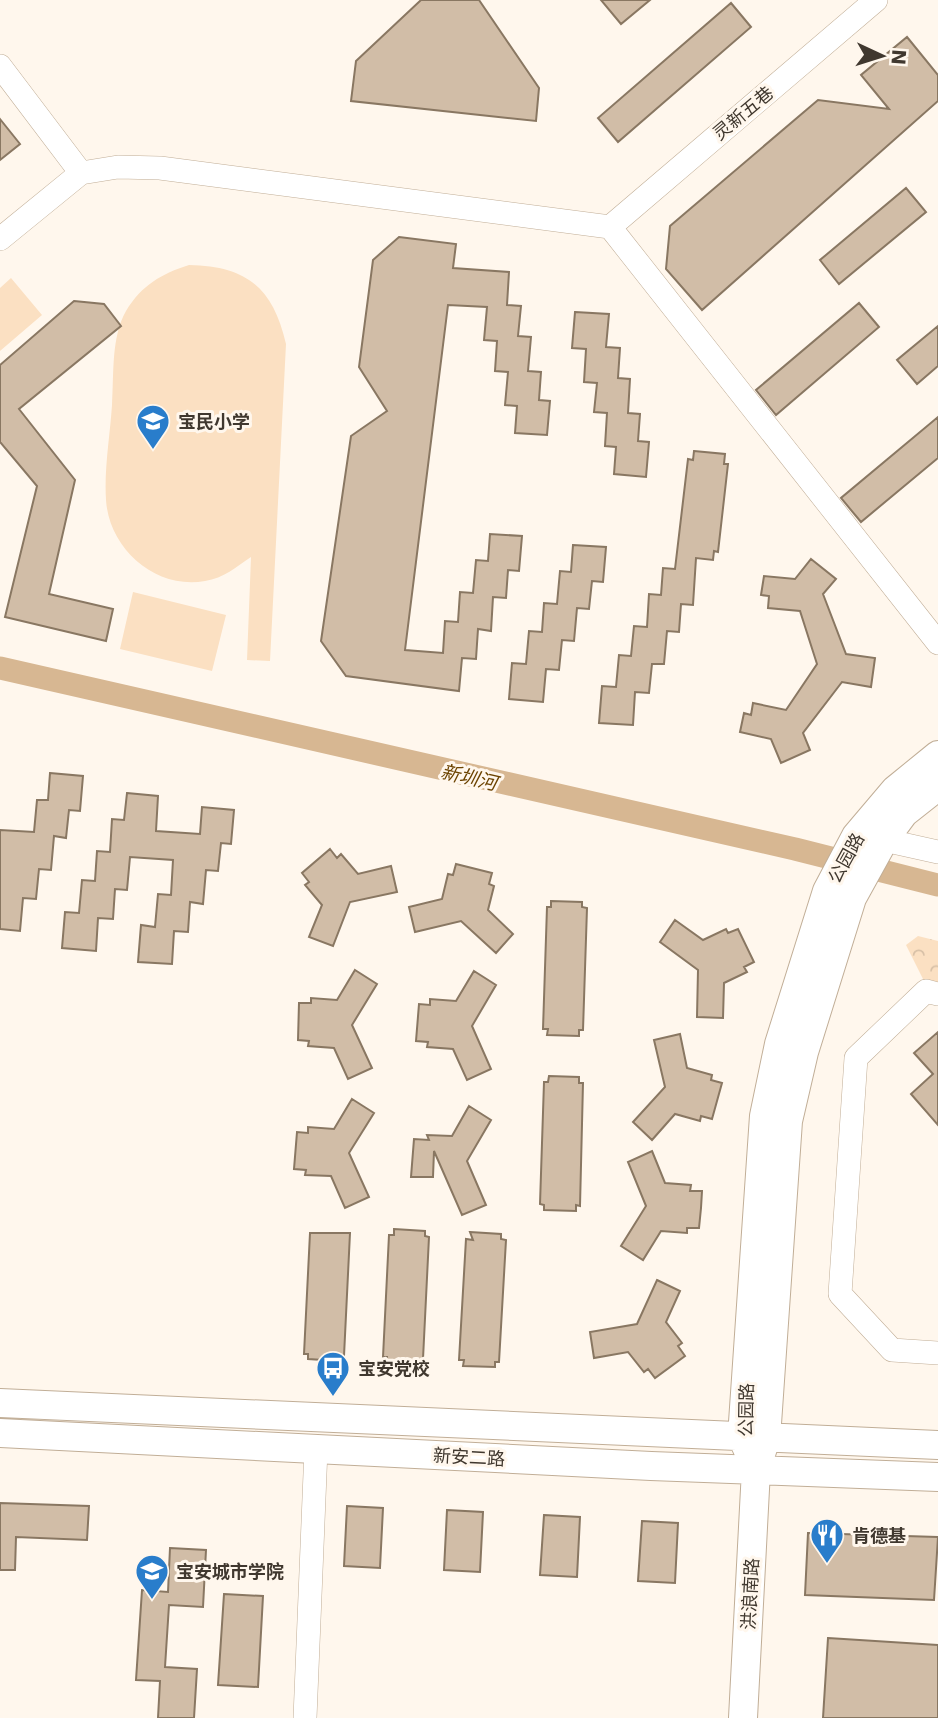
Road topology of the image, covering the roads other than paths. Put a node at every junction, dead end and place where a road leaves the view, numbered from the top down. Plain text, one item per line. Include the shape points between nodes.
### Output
1 (876, 0) edge
2 (0, 66) edge
3 (81, 173) junction
4 (610, 226) junction
5 (0, 239) edge
6 (938, 642) edge
7 (938, 755) edge
8 (938, 786) edge
9 (884, 840) junction
10 (938, 852) edge
11 (839, 895) junction
12 (938, 993) edge
13 (938, 1353) edge
14 (0, 1403) edge
15 (0, 1433) edge
16 (754, 1437) junction
17 (938, 1445) edge
18 (316, 1449) junction
19 (756, 1470) junction
20 (938, 1477) edge
21 (305, 1718) edge
22 (743, 1718) edge

1 - 4 street, 灵新五巷
2 - 3 street
3 - 4 street via 118,167 160,168
3 - 5 street
4 - 6 street
7 - 11 main road, 公园路 via 895,790 856,836
8 - 9 main road, 公园路 via 904,813
9 - 10 street
9 - 11 main road, 公园路
11 - 16 main road, 公园路 via 788,1121
12 - 13 street via 926,991 856,1058 841,1294 892,1350
14 - 16 main road, 新安二路
15 - 18 main road, 新安二路
16 - 17 main road, 新安二路
16 - 19 main road, 公园路
18 - 19 main road, 新安二路
18 - 21 street
19 - 20 main road, 新安二路
19 - 22 main road, 洪浪南路

